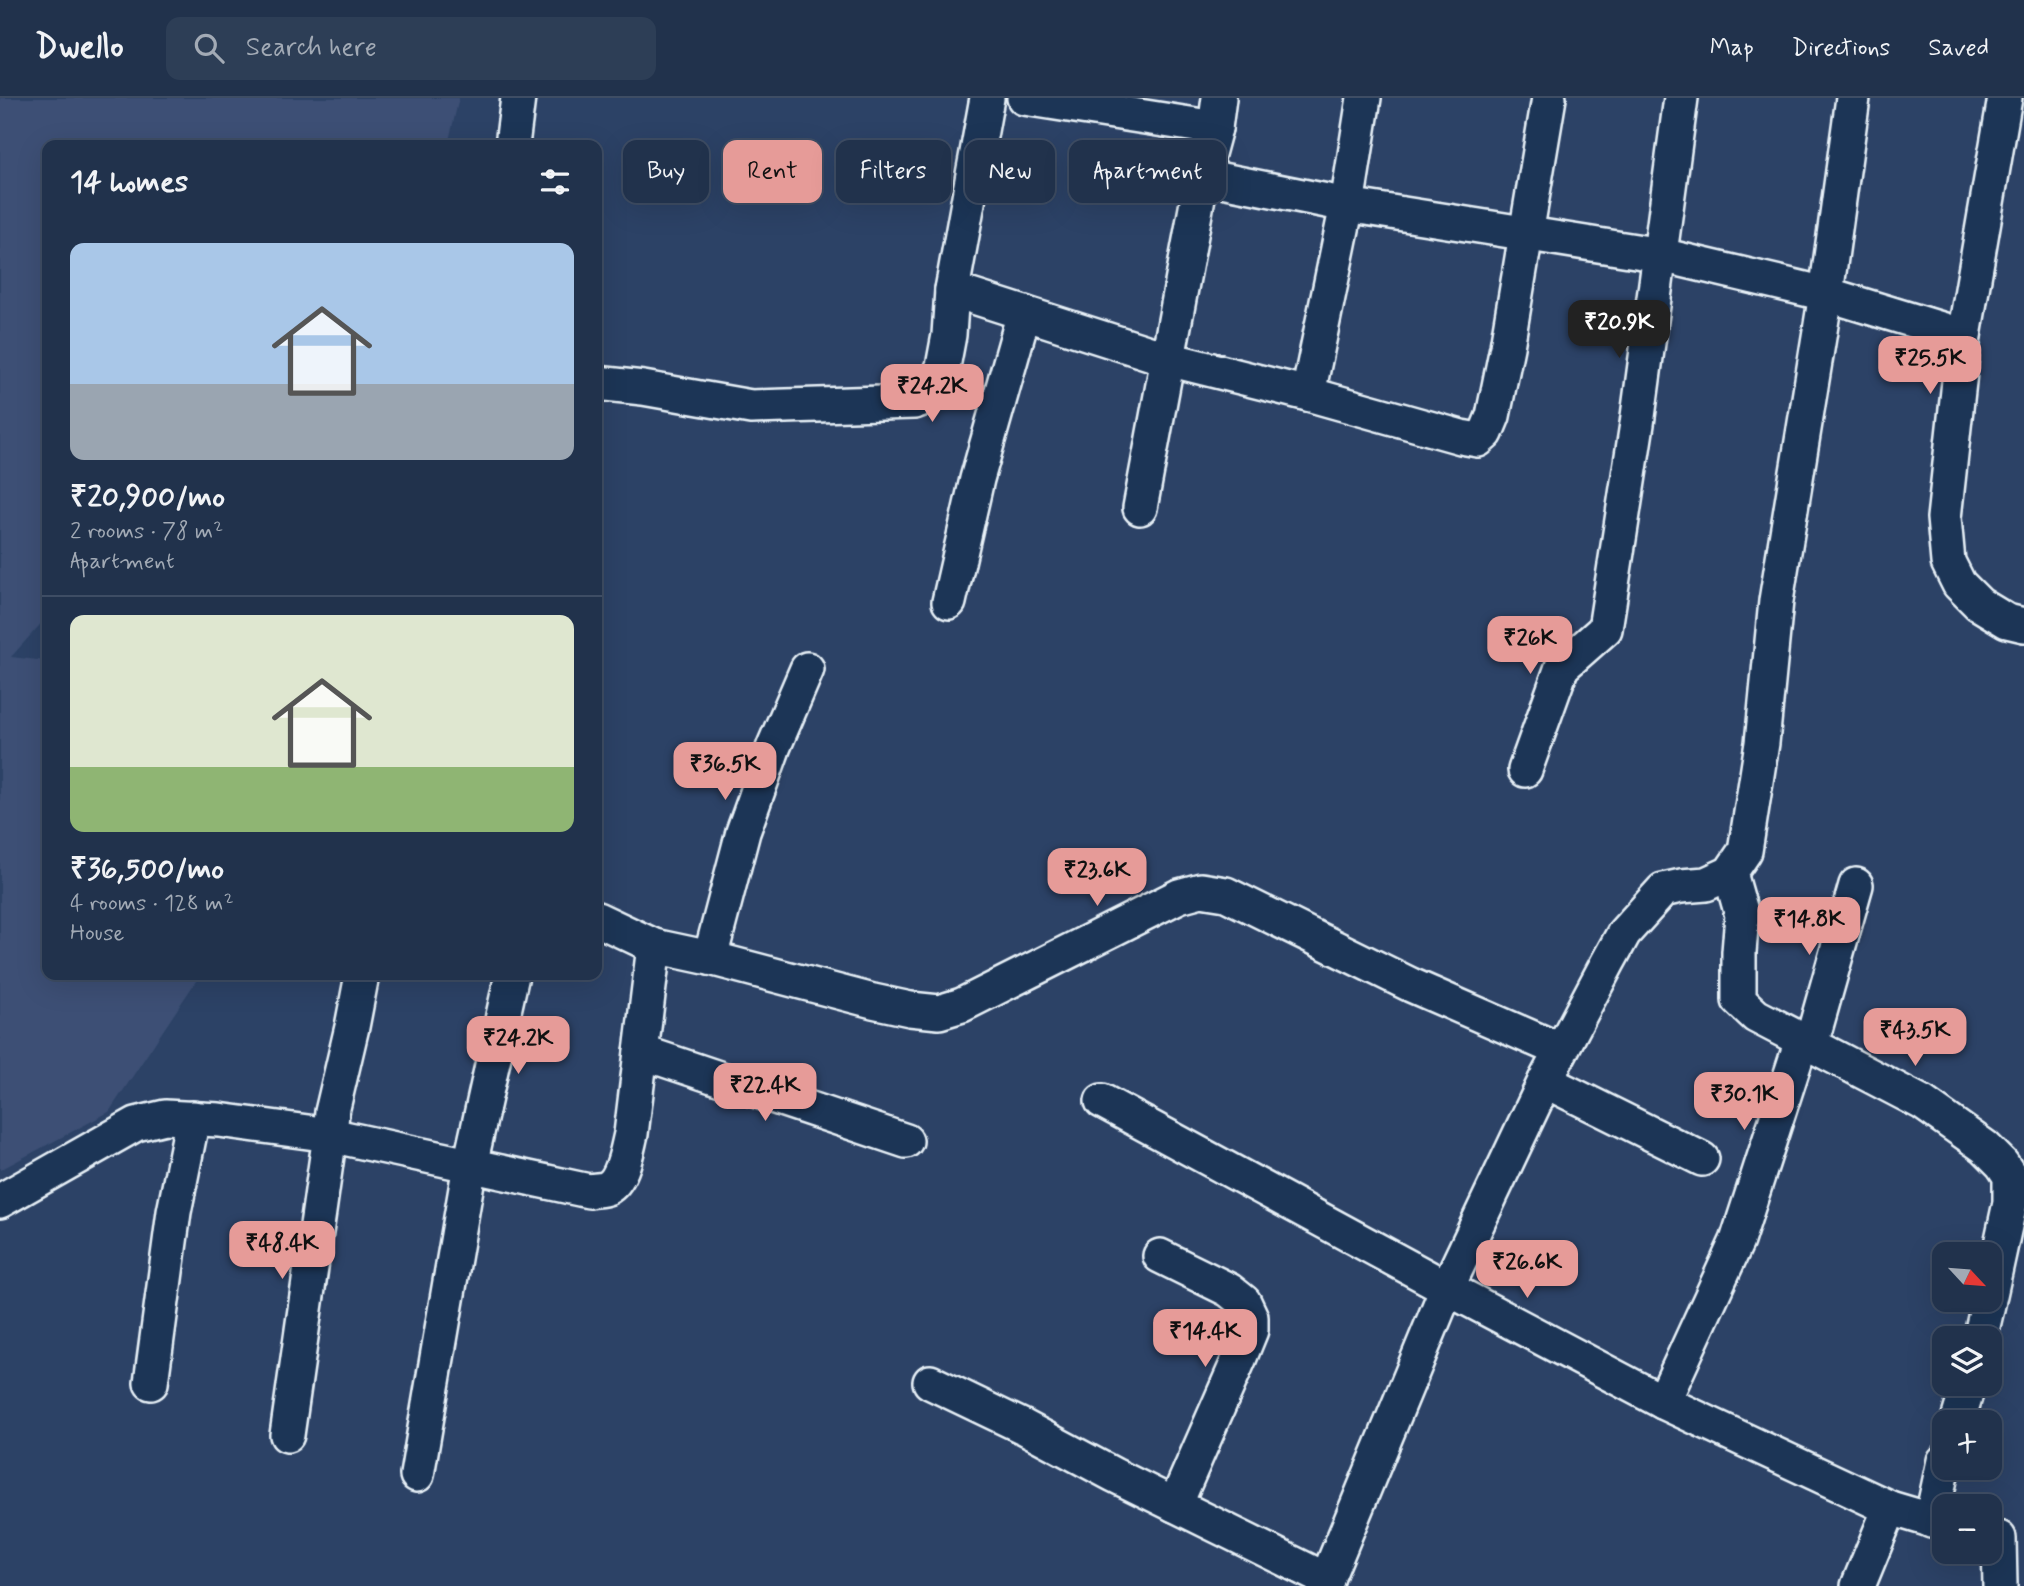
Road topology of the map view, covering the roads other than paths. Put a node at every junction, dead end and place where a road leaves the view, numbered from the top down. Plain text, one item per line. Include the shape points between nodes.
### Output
1 (518, 98) edge
2 (987, 98) edge
3 (1024, 98) edge
4 (1364, 98) edge
5 (1549, 98) edge
6 (1681, 98) edge
7 (1853, 98) edge
8 (2005, 98) edge
9 (1217, 113) edge
10 (513, 140) edge
11 (1211, 140) edge
12 (1226, 181) edge
13 (1197, 203) edge
14 (1347, 205) junction
15 (1527, 233) junction
16 (1661, 255) junction
17 (952, 290) junction
18 (1826, 294) junction
19 (1024, 313) junction
20 (1964, 336) junction
21 (1168, 359) junction
22 (602, 384) edge
23 (1308, 394) junction
24 (1140, 508) dead end
25 (949, 602) dead end
26 (2024, 625) edge
27 (807, 669) dead end
28 (1525, 770) dead end
29 (1730, 873) junction
30 (1856, 885) dead end
31 (602, 921) edge
32 (654, 946) junction
33 (710, 958) junction
34 (361, 980) edge
35 (511, 980) edge
36 (1807, 1042) junction
37 (1560, 1050) junction
38 (641, 1052) junction
39 (1545, 1081) junction
40 (1102, 1101) dead end
41 (193, 1118) junction
42 (330, 1135) junction
43 (906, 1141) dead end
44 (1702, 1159) dead end
45 (470, 1165) junction
46 (0, 1201) edge
47 (2002, 1242) edge
48 (1160, 1256) dead end
49 (1447, 1288) junction
50 (930, 1382) dead end
51 (151, 1383) dead end
52 (1663, 1402) junction
53 (287, 1435) dead end
54 (417, 1475) dead end
55 (1175, 1505) junction
56 (1890, 1508) junction
57 (1932, 1520) edge
58 (2004, 1538) edge
59 (1325, 1583) edge
60 (1858, 1586) edge
61 (2000, 1586) edge

1 - 10 street
2 - 17 street
3 - 9 street
4 - 14 street
5 - 15 street
6 - 16 street
7 - 18 street
8 - 20 street
9 - 11 street
12 - 14 street
13 - 21 street
14 - 15 street
14 - 23 street
15 - 16 street
15 - 23 street via 1493,416 1478,440
16 - 18 street
16 - 28 street via 1605,629 1562,667
17 - 19 street
17 - 22 street via 943,367 928,397 914,402 751,407
18 - 20 street
18 - 29 street via 1776,601 1752,816 1745,851
19 - 21 street
19 - 25 street via 977,479
20 - 26 street via 1944,518 1948,562 1959,584 1979,604 2007,621
21 - 23 street
21 - 24 street
27 - 33 street via 743,832
29 - 36 street via 1742,915 1739,1000 1756,1016
29 - 37 street via 1706,884 1663,890 1648,905 1624,933
30 - 36 street
31 - 32 street
32 - 33 street
32 - 38 street
33 - 37 street via 873,1001 939,1012 962,1005 1179,896 1201,890 1226,894 1411,985
34 - 42 street
35 - 45 street
36 - 47 street via 1923,1103 2003,1164 2010,1175 2010,1203
36 - 52 street via 1737,1241
37 - 39 street
38 - 43 street
38 - 45 street via 625,1159 616,1180 606,1189 589,1191
39 - 44 street
39 - 49 street
40 - 49 street
41 - 42 street
41 - 46 street via 165,1117 136,1124
41 - 51 street via 174,1212
42 - 45 street
42 - 53 street
45 - 54 street
48 - 55 street via 1229,1290 1244,1302 1251,1317 1244,1348
49 - 52 street
49 - 59 street
50 - 55 street
52 - 56 street
55 - 59 street
56 - 57 street
56 - 60 street
58 - 61 street

